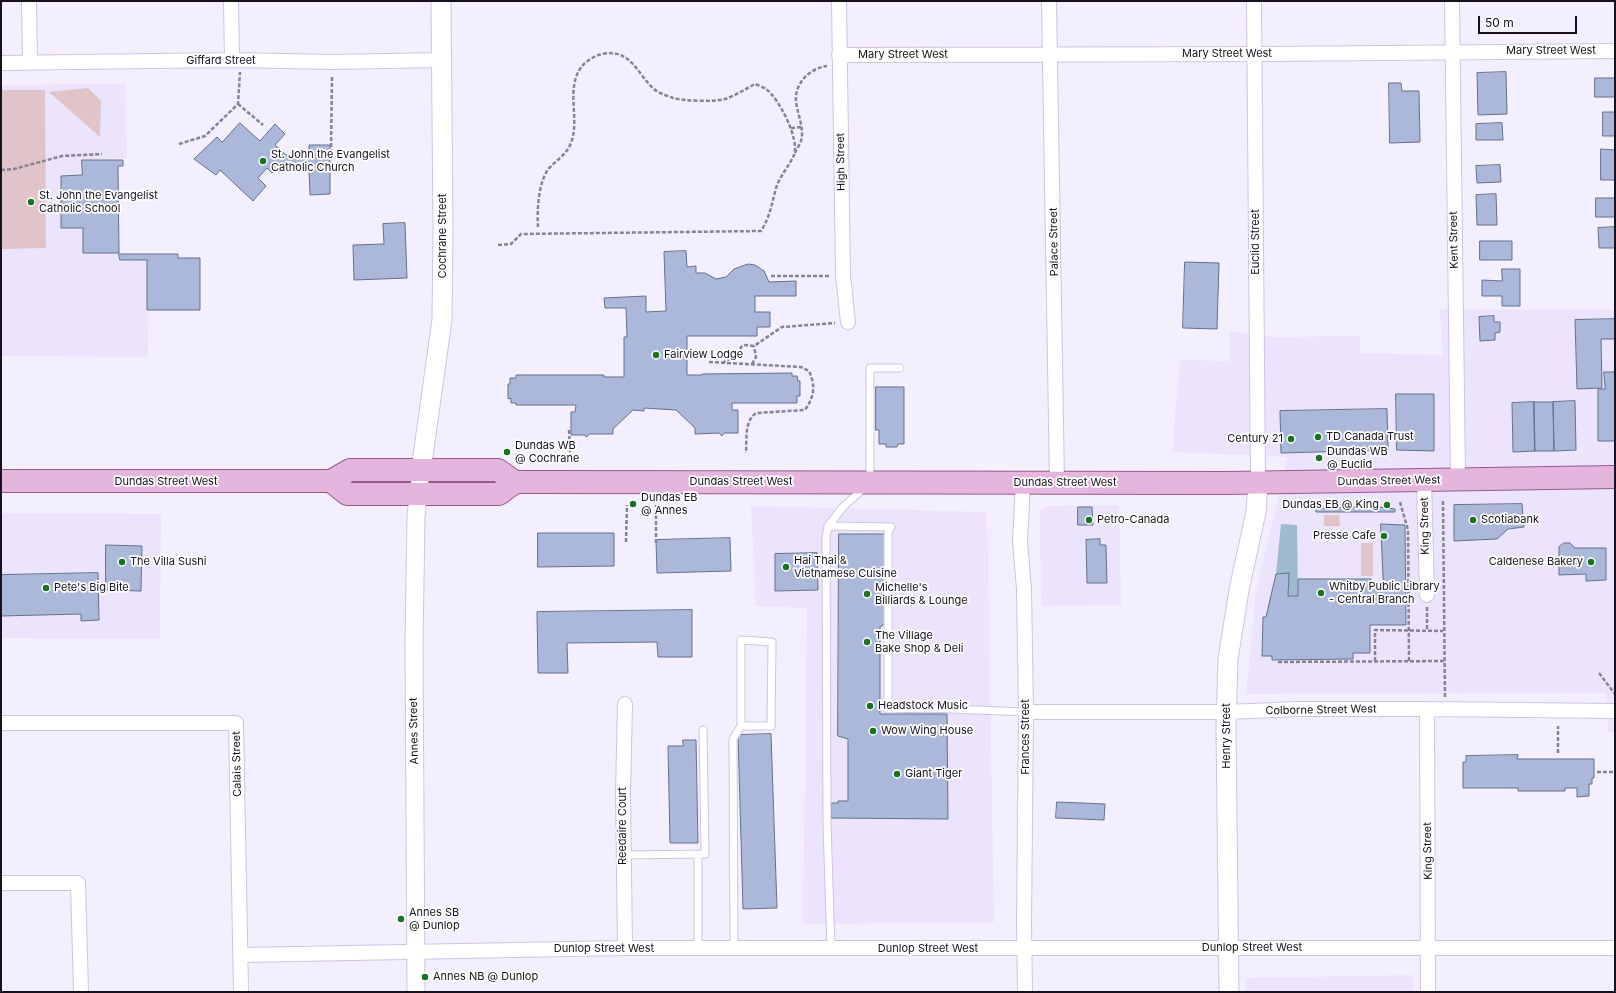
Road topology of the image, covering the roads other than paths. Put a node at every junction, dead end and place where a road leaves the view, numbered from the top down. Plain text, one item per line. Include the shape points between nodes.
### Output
1 (29, 1) edge
2 (231, 1) edge
3 (441, 1) edge
4 (839, 1) edge
5 (1050, 1) edge
6 (1254, 1) edge
7 (1452, 1) edge
8 (1615, 51) edge
9 (1452, 52) junction
10 (1050, 54) junction
11 (1255, 54) junction
12 (839, 55) junction
13 (442, 60) junction
14 (1, 63) edge
15 (30, 63) junction
16 (236, 65) junction
17 (848, 322) road end
18 (900, 368) dead end
19 (421, 470) junction
20 (1615, 477) edge
21 (1458, 479) junction
22 (1424, 480) junction
23 (1, 481) edge
24 (331, 481) junction
25 (515, 482) junction
26 (870, 482) junction
27 (1023, 483) junction
28 (1057, 483) junction
29 (1258, 483) junction
30 (418, 494) junction
31 (828, 526) junction
32 (1427, 596) road end
33 (624, 704) dead end
34 (1427, 709) junction
35 (1615, 711) edge
36 (1026, 712) junction
37 (1227, 712) junction
38 (1, 723) edge
39 (741, 726) junction
40 (703, 730) dead end
41 (623, 855) junction
42 (698, 855) junction
43 (1, 883) edge
44 (625, 948) junction
45 (1229, 948) junction
46 (1615, 948) edge
47 (698, 949) junction
48 (734, 949) junction
49 (831, 949) junction
50 (1025, 949) junction
51 (1428, 949) junction
52 (416, 951) junction
53 (241, 955) junction
54 (81, 992) edge
55 (241, 992) edge
56 (416, 992) edge
57 (1025, 992) edge
58 (1229, 992) edge
59 (1428, 992) edge

1 - 15 street
2 - 16 street
3 - 13 main road, Cochrane Street
4 - 12 street, High Street
5 - 10 street, Palace Street
6 - 11 street, Euclid Street
7 - 9 street, Kent Street
8 - 9 street, Mary Street West
9 - 11 street, Mary Street West
9 - 21 street, Kent Street
10 - 11 street, Mary Street West
10 - 12 street, Mary Street West
10 - 28 street, Palace Street
11 - 29 street, Euclid Street
12 - 17 street, High Street via 843,276
13 - 16 street, Giffard Street
13 - 19 main road, Cochrane Street via 442,320
14 - 15 street, Giffard Street
15 - 16 street, Giffard Street
18 - 26 lane via 870,368
19 - 24 main road via 350,470
19 - 25 main road via 498,470
19 - 30 street, Annes Street
20 - 21 main road, Dundas Street West
21 - 22 main road, Dundas Street West
22 - 29 main road, Dundas Street West
22 - 32 street, King Street
23 - 24 main road, Dundas Street West
24 - 30 main road via 347,494
25 - 26 main road, Dundas Street West
25 - 30 main road via 499,494
26 - 27 main road, Dundas Street West
26 - 31 lane via 843,507
27 - 28 main road, Dundas Street West
27 - 36 street, Frances Street via 1020,541 1024,589
28 - 29 main road, Dundas Street West
29 - 37 main road, Henry Street via 1256,512 1239,590 1228,659
30 - 52 street, Annes Street via 414,644
31 - 36 lane via 891,527 888,533 888,709
31 - 49 lane via 827,824
33 - 41 street, Reedaire Court
34 - 35 street, Colborne Street West
34 - 37 street, Colborne Street West
34 - 51 street, King Street
36 - 37 street, Colborne Street West
36 - 50 street, Frances Street
37 - 45 main road, Henry Street
38 - 53 street, Calais Street via 236,723
39 - 39 lane via 771,726 772,642 741,640
39 - 48 lane via 733,739
40 - 42 lane via 705,854
41 - 42 lane
41 - 44 street, Reedaire Court
42 - 47 lane
43 - 54 street via 78,883
44 - 47 street, Dunlop Street West
44 - 52 street, Dunlop Street West
45 - 50 street, Dunlop Street West
45 - 51 street, Dunlop Street West
45 - 58 main road, Henry Street
46 - 51 street, Dunlop Street West
47 - 48 street, Dunlop Street West
48 - 49 street, Dunlop Street West
49 - 50 street, Dunlop Street West
50 - 57 street, Frances Street
51 - 59 street, King Street
52 - 53 street, Dunlop Street West
52 - 56 street, Annes Street
53 - 55 street, Calais Street

